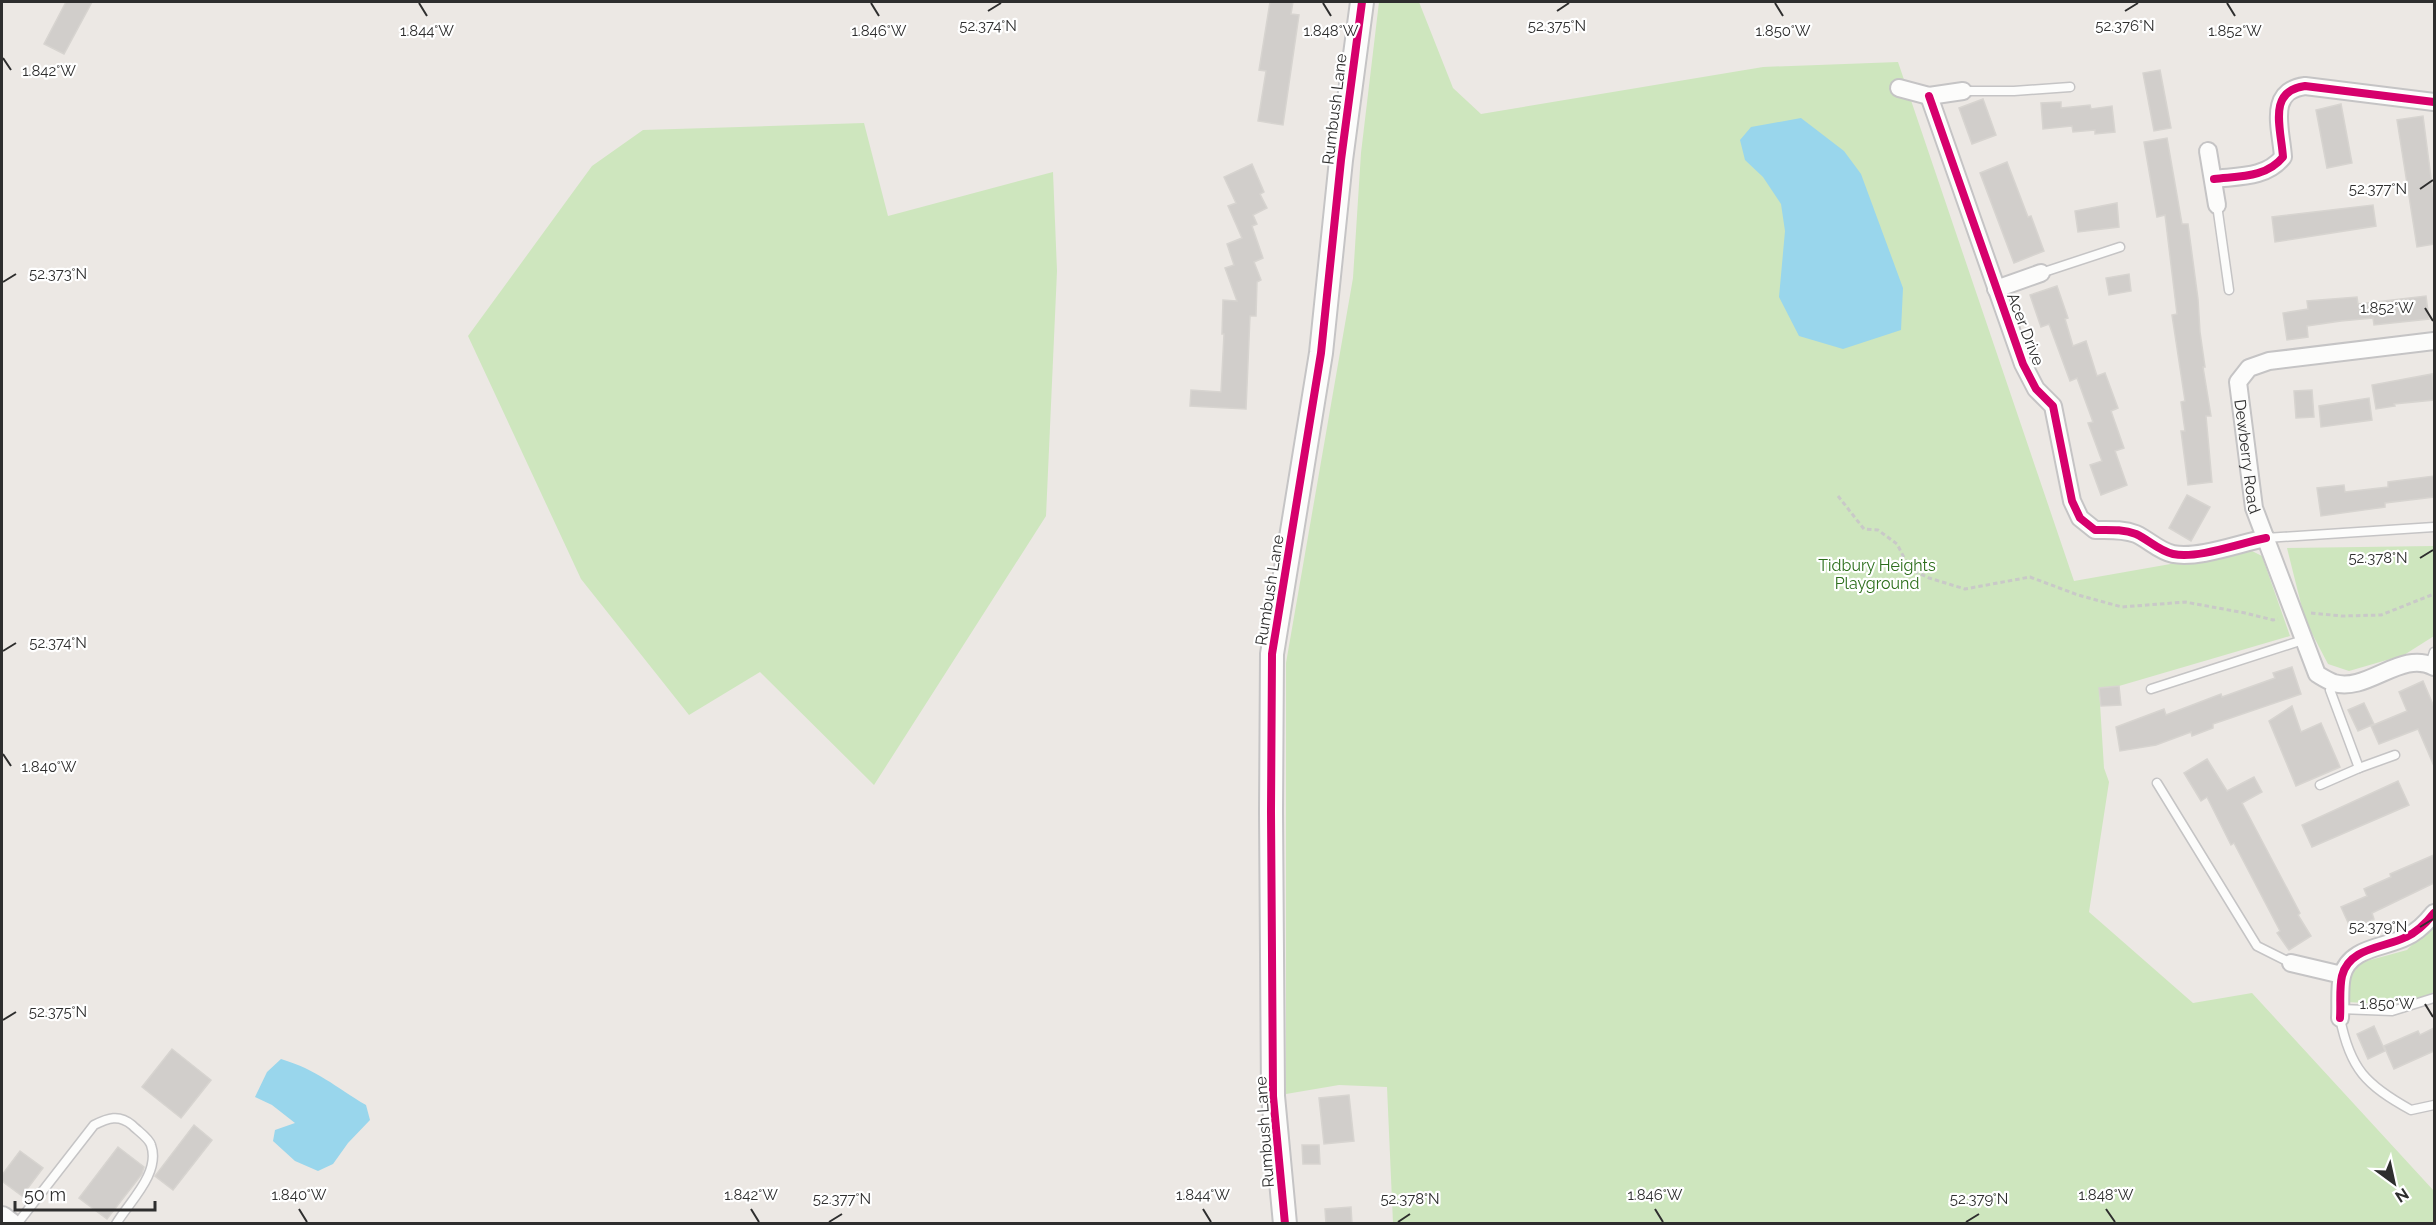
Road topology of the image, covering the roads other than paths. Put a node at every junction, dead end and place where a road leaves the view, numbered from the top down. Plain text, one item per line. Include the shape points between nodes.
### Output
1 (1362, 2) edge
2 (2070, 87) dead end
3 (1899, 88) dead end
4 (1963, 91) joint
5 (1929, 96) junction
6 (2434, 102) edge
7 (2208, 151) dead end
8 (2214, 179) junction
9 (2217, 205) joint
10 (2120, 247) dead end
11 (2041, 273) joint
12 (1996, 289) junction
13 (2229, 290) dead end
14 (2434, 340) edge
15 (2434, 527) edge
16 (2266, 538) junction
17 (2303, 640) junction
18 (2433, 661) edge
19 (2335, 683) junction
20 (2151, 689) dead end
21 (2395, 755) dead end
22 (2359, 768) junction
23 (2157, 783) dead end
24 (2320, 785) dead end
25 (2434, 913) edge
26 (2291, 963) joint
27 (2342, 975) junction
28 (2434, 998) edge
29 (2340, 1014) junction
30 (2434, 1105) edge
31 (2, 1218) edge
32 (10, 1224) edge
33 (17, 1224) edge
34 (116, 1224) edge
35 (1285, 1224) edge

1 - 35 street, Rumbush Lane via 1321,352 1272,654 1273,1096
2 - 4 lane
3 - 5 street
4 - 5 street
5 - 12 street, Acer Drive
6 - 8 street via 2295,87 2284,92 2279,103 2283,157 2278,163 2270,170
7 - 8 street
8 - 9 street
9 - 13 lane
10 - 11 lane
11 - 12 street, Acer Drive
12 - 16 street, Acer Drive via 2023,364 2036,389 2053,406 2072,501 2080,518 2095,530 2121,530 2138,535 2174,554 2196,554
14 - 16 street, Dewberry Road via 2269,360 2249,368 2238,382 2254,508
15 - 16 lane
16 - 17 street, Dewberry Road
17 - 19 street, Dewberry Road via 2317,674
17 - 20 lane
18 - 19 street via 2407,664 2354,683
19 - 22 lane via 2330,690
21 - 22 lane
22 - 24 lane
23 - 26 lane via 2257,946
25 - 27 street via 2406,937 2364,951
26 - 27 street
27 - 29 street
28 - 29 lane via 2392,1011
29 - 30 lane via 2350,1058 2364,1076 2386,1096 2411,1110
31 - 32 street
33 - 34 lane via 94,1125 110,1117 126,1120 151,1143 154,1162

